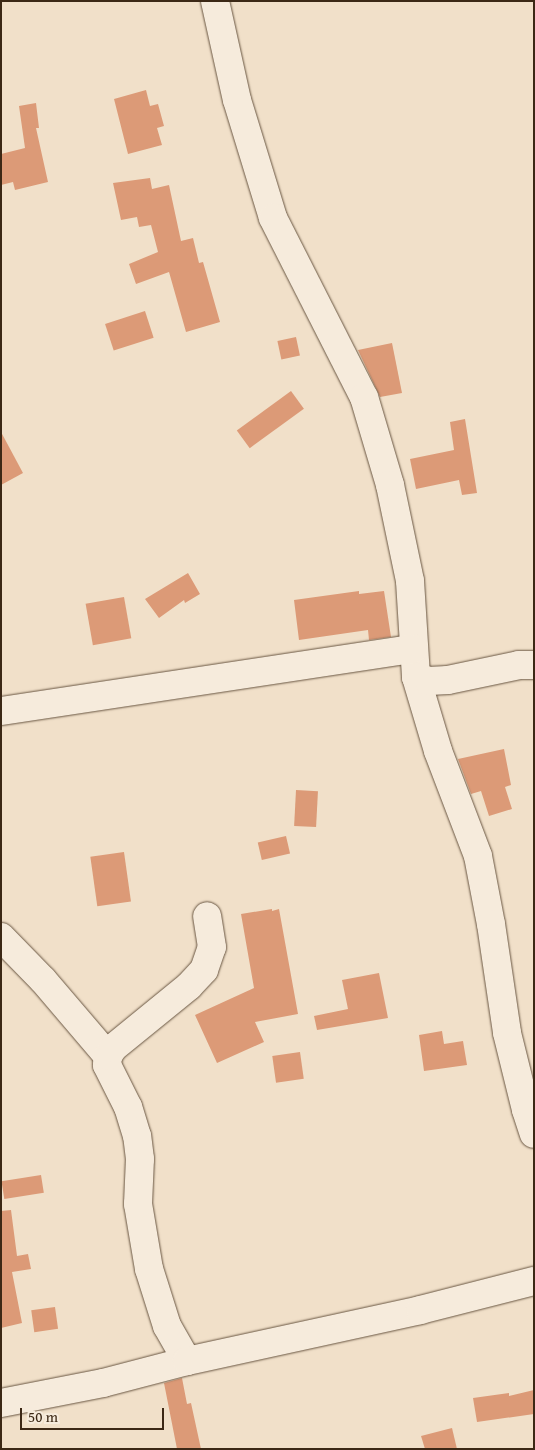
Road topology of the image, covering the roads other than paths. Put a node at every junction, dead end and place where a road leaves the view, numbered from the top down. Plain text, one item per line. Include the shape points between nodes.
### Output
1 (215, 1) edge
2 (413, 649) junction
3 (534, 665) edge
4 (416, 676) junction
5 (1, 711) edge
6 (207, 916) dead end
7 (1, 937) edge
8 (108, 1056) junction
9 (534, 1134) edge
10 (534, 1281) edge
11 (186, 1361) junction
12 (1, 1403) edge

1 - 2 street via 238,100 273,218 364,397 404,545 410,581
2 - 4 street
2 - 5 street
3 - 4 street via 519,665 448,680 429,681
4 - 9 street via 438,751 478,856 507,1033
6 - 8 street via 212,947 204,970 113,1048
7 - 8 street
8 - 11 street via 110,1073 128,1107 137,1136 140,1159 138,1204 149,1269 167,1326
10 - 11 street via 420,1310
11 - 12 street via 103,1383

